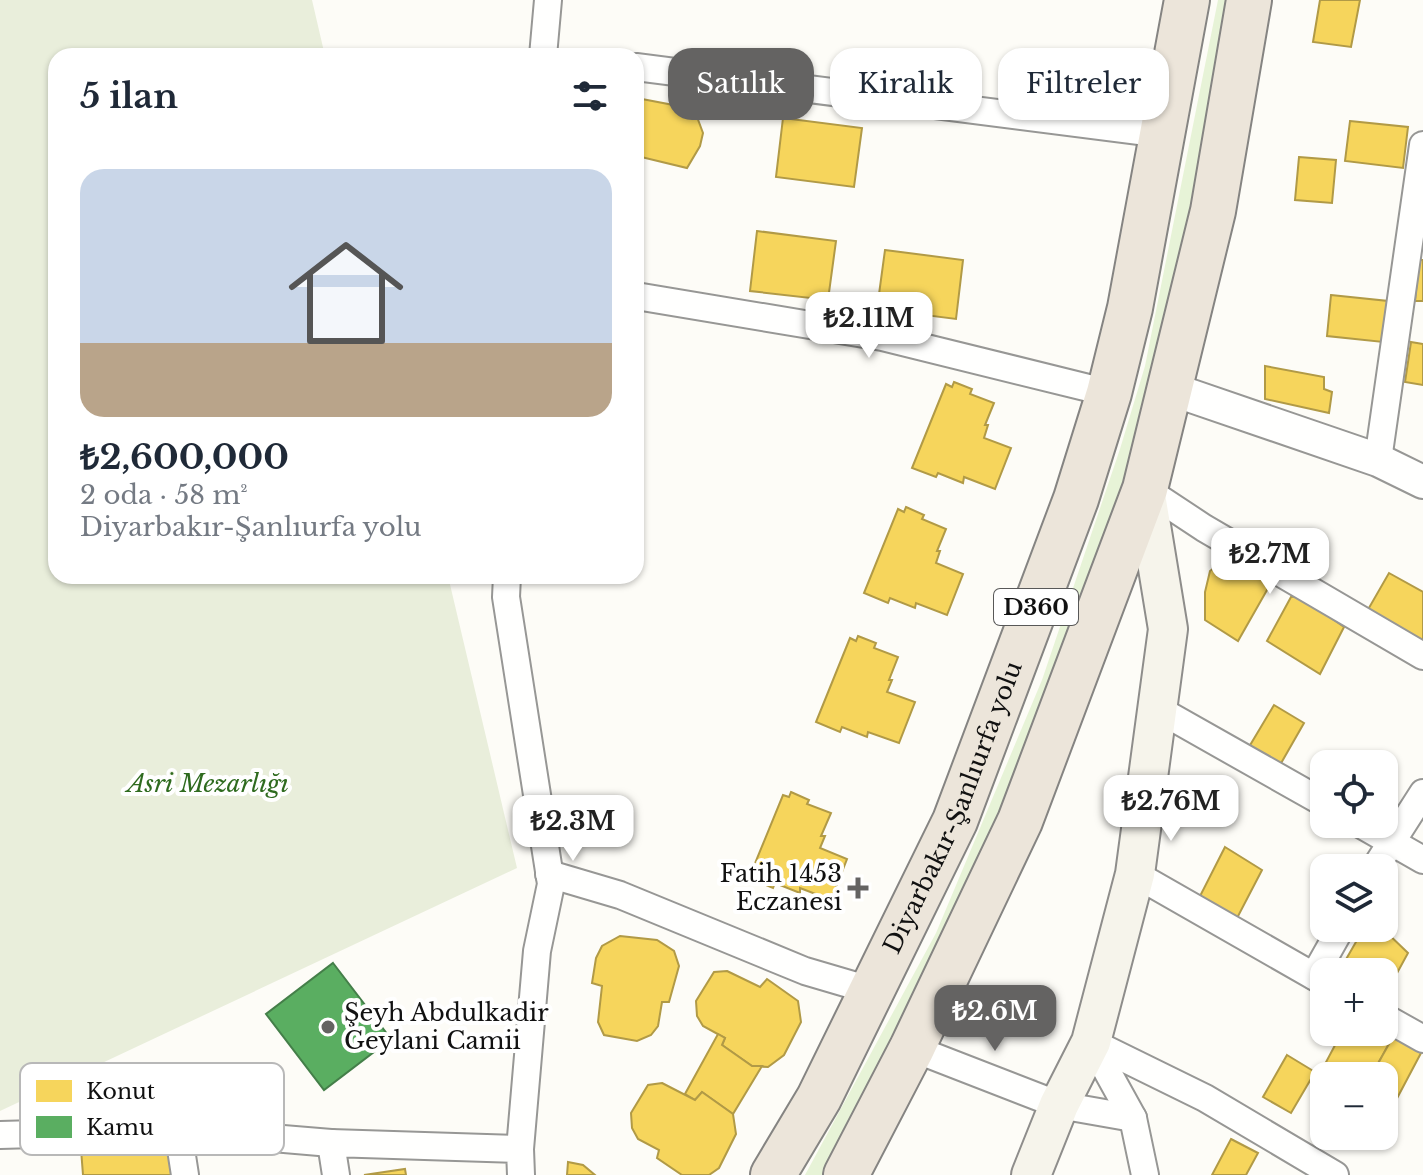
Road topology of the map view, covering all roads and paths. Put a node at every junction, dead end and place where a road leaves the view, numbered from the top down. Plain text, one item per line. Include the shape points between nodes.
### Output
1 (548, 0) edge
2 (1187, 0) edge
3 (1249, 0) edge
4 (544, 48) edge
5 (644, 68) edge
6 (1163, 134) junction
7 (1423, 145) edge
8 (644, 297) edge
9 (1171, 389) junction
10 (1109, 393) junction
11 (1378, 460) junction
12 (1423, 482) edge
13 (1145, 489) junction
14 (507, 584) edge
15 (1423, 656) edge
16 (1156, 708) junction
17 (1423, 793) edge
18 (1310, 795) edge
19 (1386, 838) edge
20 (1391, 841) junction
21 (1383, 854) edge
22 (1423, 860) edge
23 (549, 874) junction
24 (1135, 874) junction
25 (1310, 974) edge
26 (873, 991) junction
27 (1398, 1025) edge
28 (1423, 1039) edge
29 (1091, 1042) junction
30 (912, 1048) junction
31 (1059, 1105) junction
32 (1133, 1118) junction
33 (20, 1134) edge
34 (0, 1135) edge
35 (284, 1139) edge
36 (331, 1143) junction
37 (520, 1149) junction
38 (182, 1155) edge
39 (185, 1175) edge
40 (336, 1175) edge
41 (521, 1175) edge
42 (773, 1175) edge
43 (846, 1175) edge
44 (1031, 1175) edge
45 (1145, 1175) edge
46 (1335, 1175) edge

1 - 4 street
2 - 6 highway, Diyarbakır-Şanlıurfa yolu / D360
3 - 9 highway, D360 via 1213,211
5 - 6 street
6 - 10 highway, Diyarbakır-Şanlıurfa yolu / D360
7 - 11 street
8 - 10 street via 882,337
9 - 11 street
9 - 13 highway, D360
10 - 26 highway, Diyarbakır-Şanlıurfa yolu / D360 via 1071,514 961,806
11 - 12 street
13 - 15 street
13 - 16 main road via 1168,629
13 - 30 highway, D360 via 1020,821
14 - 23 street
16 - 18 street
16 - 24 main road
17 - 20 street
19 - 20 street
20 - 21 street
20 - 22 street
23 - 26 street via 620,895 805,971
23 - 37 street
24 - 25 street
24 - 29 main road
26 - 42 highway, Diyarbakır-Şanlıurfa yolu / D360
27 - 28 street
29 - 31 main road
29 - 32 street
29 - 46 street via 1205,1098
30 - 31 street
30 - 43 highway, D360
31 - 32 street
31 - 44 main road
32 - 45 street
33 - 34 street
35 - 36 street
36 - 37 street
36 - 40 street
37 - 41 street
38 - 39 street

